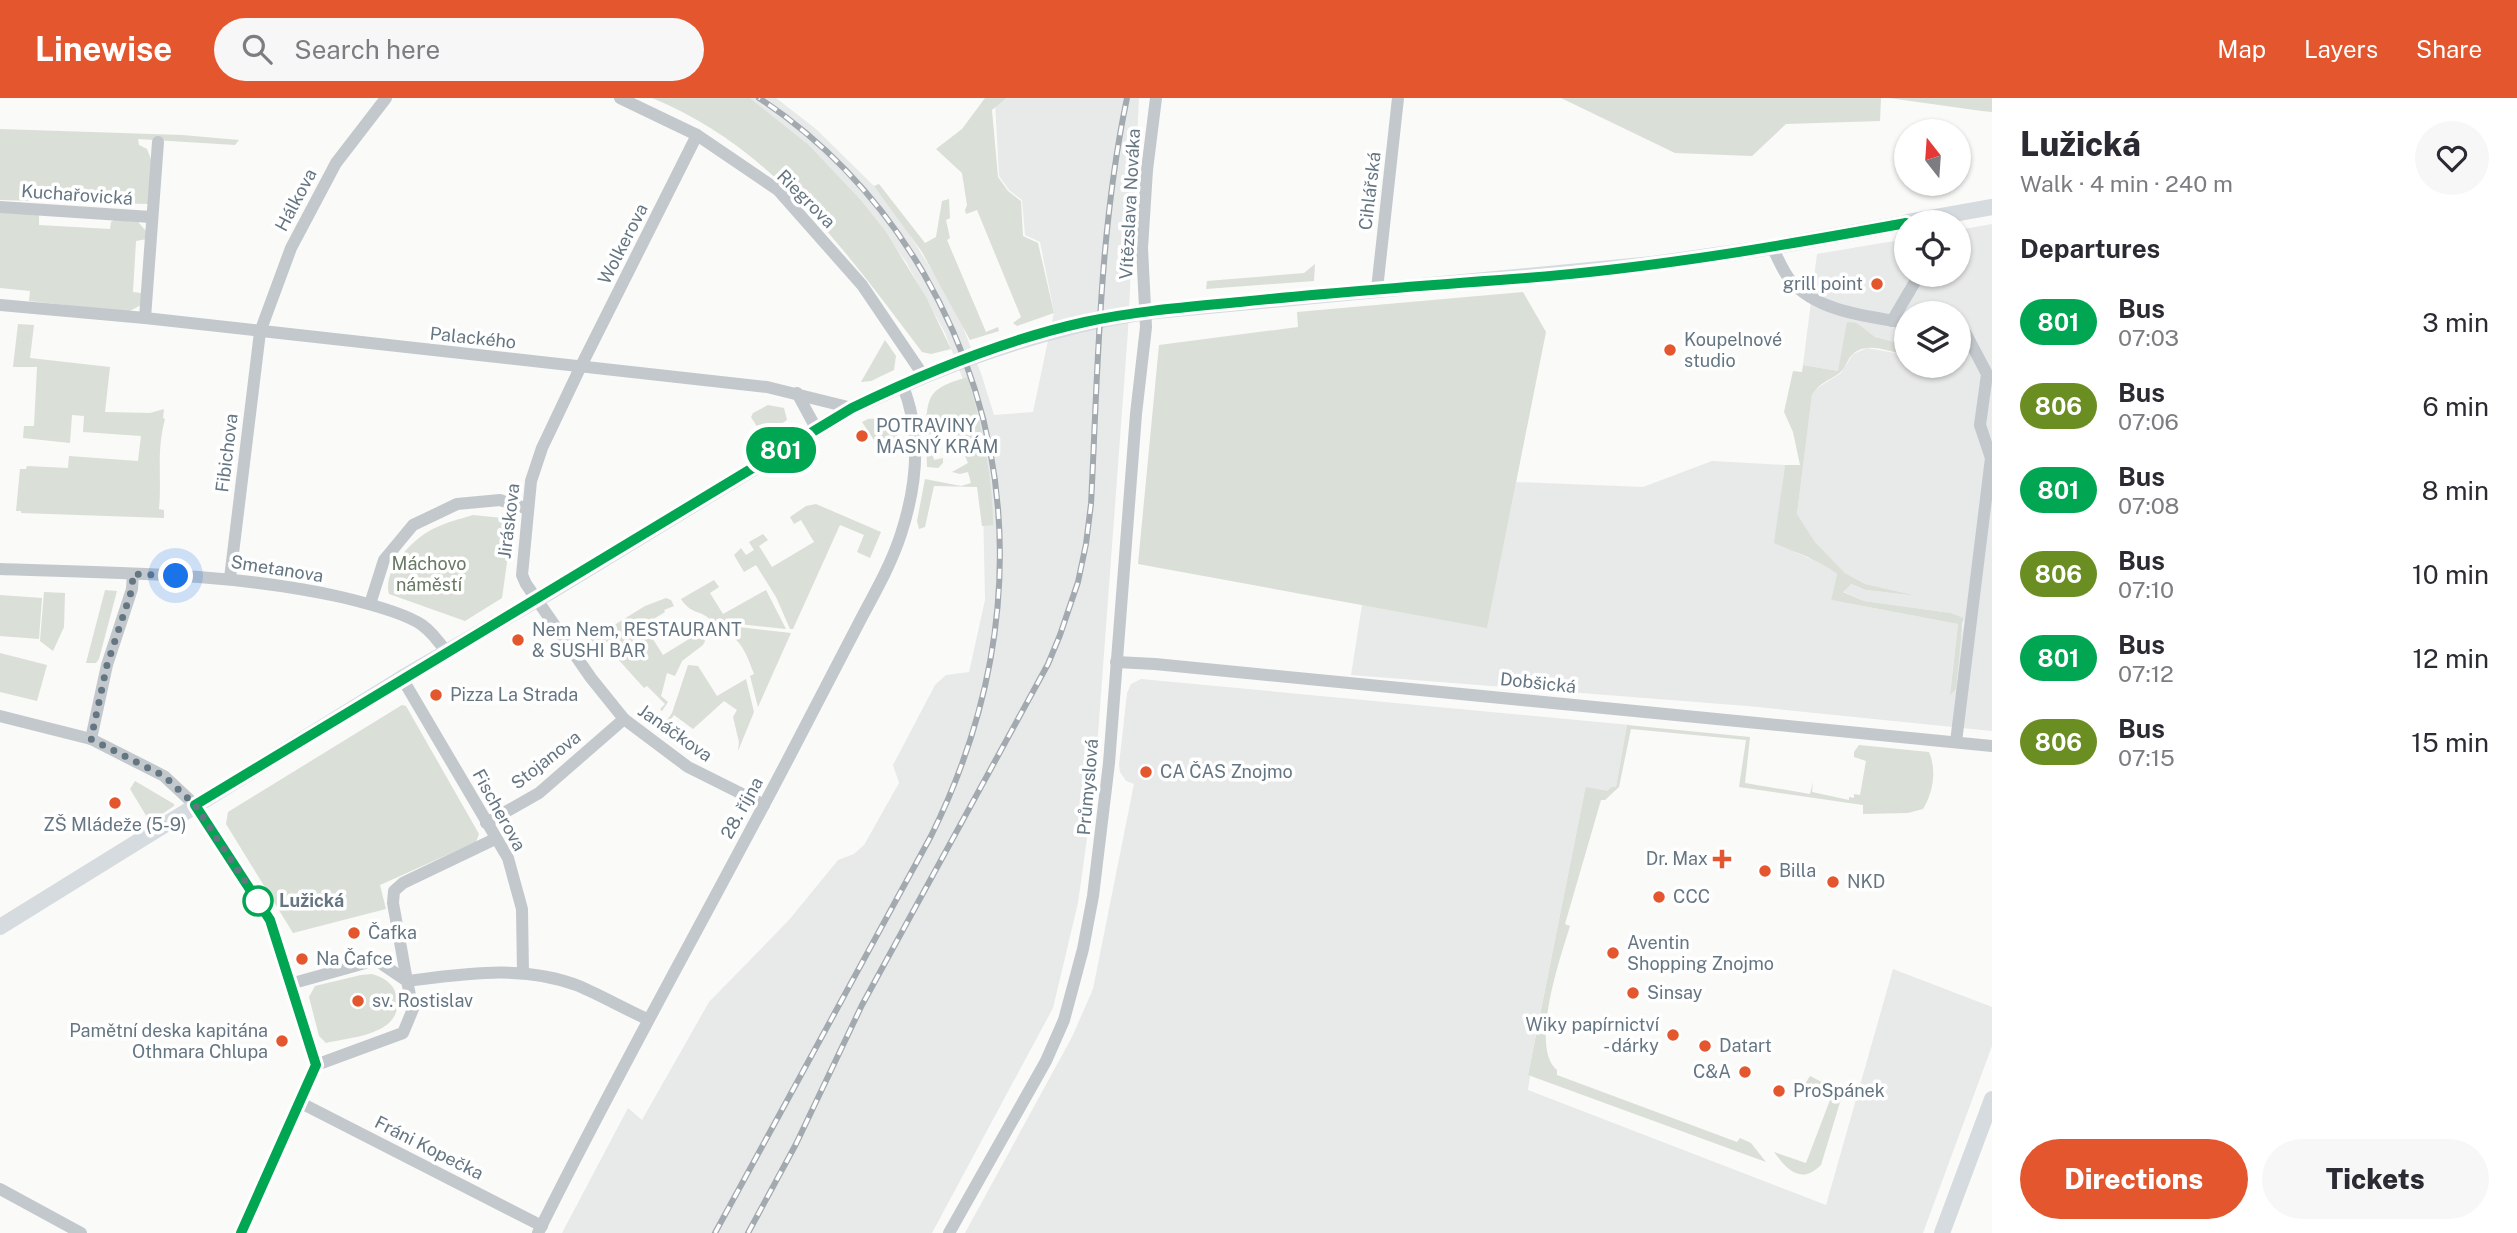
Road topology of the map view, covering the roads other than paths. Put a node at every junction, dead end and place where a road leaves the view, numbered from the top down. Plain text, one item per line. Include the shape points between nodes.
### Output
1 (386, 98) edge
2 (620, 98) edge
3 (1156, 98) edge
4 (1398, 98) edge
5 (697, 135) junction
6 (158, 142) dead end
7 (0, 207) edge
8 (1992, 207) edge
9 (1971, 212) edge
10 (152, 217) junction
11 (1894, 225) edge
12 (1772, 247) junction
13 (1912, 287) edge
14 (1377, 289) junction
15 (0, 305) edge
16 (1139, 313) junction
17 (145, 318) junction
18 (1892, 321) joint
19 (260, 332) junction
20 (1971, 344) edge
21 (580, 368) junction
22 (923, 375) junction
23 (902, 384) junction
24 (797, 393) junction
25 (852, 408) junction
26 (817, 430) junction
27 (1991, 458) edge
28 (528, 509) junction
29 (0, 569) edge
30 (133, 574) junction
31 (230, 578) junction
32 (537, 599) junction
33 (370, 604) junction
34 (447, 653) junction
35 (1116, 662) junction
36 (402, 678) junction
37 (0, 716) edge
38 (624, 719) junction
39 (91, 739) junction
40 (1956, 741) junction
41 (1992, 746) edge
42 (764, 804) junction
43 (195, 805) junction
44 (486, 823) junction
45 (495, 839) junction
46 (0, 927) edge
47 (523, 973) junction
48 (407, 981) junction
49 (290, 984) junction
50 (647, 1020) junction
51 (316, 1065) junction
52 (1992, 1099) edge
53 (299, 1102) junction
54 (0, 1189) edge
55 (540, 1229) edge
56 (80, 1233) edge
57 (241, 1233) edge
58 (949, 1233) edge
59 (1942, 1233) edge

1 - 19 street, Hálkova via 336,163 290,248
2 - 5 street, Riegrova
3 - 16 street, Vítězslava Nováka
4 - 14 street, Cihlářská
5 - 21 street, Wolkerova
5 - 22 street, Riegrova via 778,190 862,285
6 - 10 street
7 - 10 street, Kuchařovická
8 - 9 main road
10 - 17 street
11 - 12 main road
12 - 14 main road via 1539,277
12 - 18 street via 1790,280 1815,302
13 - 18 street
14 - 16 main road
15 - 17 street, Palackého
16 - 22 main road via 1066,327
16 - 35 street, Průmyslová via 1146,327
17 - 19 street, Palackého
19 - 21 street, Palackého
19 - 31 street, Fibichova
20 - 27 street via 1987,374 1980,425
21 - 24 street, Palackého
21 - 28 street, Jiráskova via 542,448
22 - 23 main road
23 - 25 main road
23 - 42 street, 28. října via 914,416 916,445 901,535
24 - 25 street, Palackého
24 - 26 street
25 - 26 main road
26 - 32 main road
27 - 40 street
28 - 32 street, Jiráskova via 521,566
28 - 33 street via 500,500 457,504 413,525 384,559
29 - 30 street, Smetanova
30 - 31 street, Smetanova
30 - 39 street
31 - 33 street, Smetanova
32 - 34 main road
32 - 38 street, Janáčkova
33 - 34 street, Smetanova via 421,624
34 - 36 main road
35 - 40 street, Dobšická
35 - 58 street, Průmyslová via 1099,860 1072,994 1046,1061
36 - 43 main road
36 - 44 street, Fischerova
37 - 39 street
38 - 42 street, Janáčkova via 688,767
38 - 44 street, Stojanova via 538,793
39 - 43 street via 164,776
40 - 41 street, Dobšická
42 - 50 street, 28. října
43 - 46 main road
43 - 49 street via 270,920
44 - 45 street, Fischerova
45 - 47 street, Fischerova via 508,858 522,909
45 - 48 street via 394,891
47 - 48 street via 480,972
47 - 50 street via 577,985
48 - 49 street via 376,960
48 - 51 street via 413,1009 403,1033
49 - 51 street
50 - 55 street, 28. října
51 - 53 street
52 - 59 main road
53 - 55 street, Fráni Kopečka
53 - 57 street
54 - 56 street

